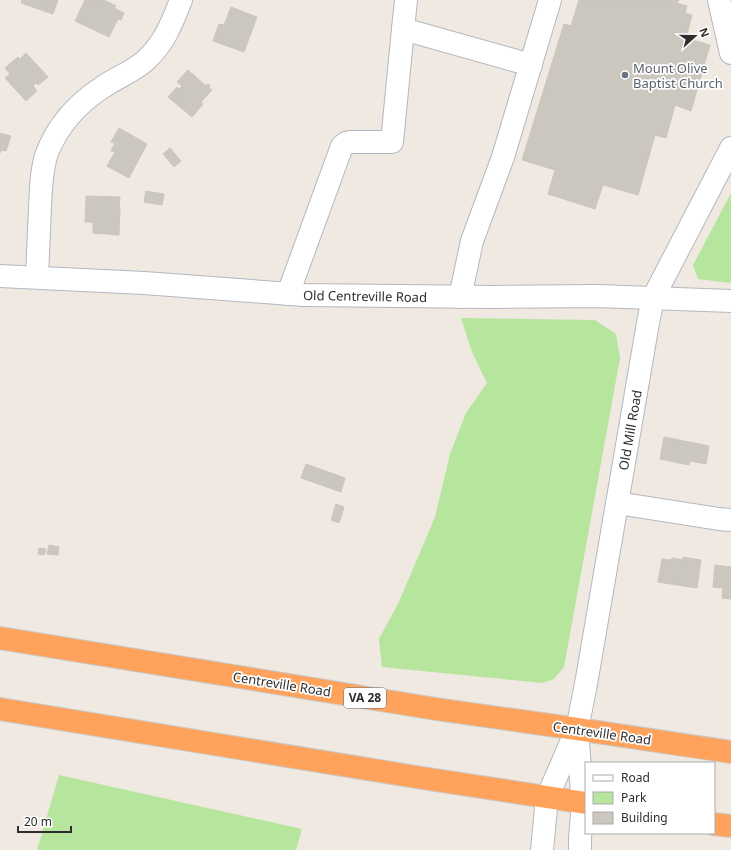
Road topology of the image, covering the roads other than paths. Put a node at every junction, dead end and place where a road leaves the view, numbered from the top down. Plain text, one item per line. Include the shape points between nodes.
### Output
1 (181, 0) edge
2 (406, 0) edge
3 (550, 0) edge
4 (719, 0) edge
5 (403, 29) junction
6 (731, 53) edge
7 (531, 65) junction
8 (731, 148) edge
9 (0, 276) edge
10 (37, 277) junction
11 (288, 294) junction
12 (460, 297) junction
13 (653, 298) junction
14 (731, 301) edge
15 (617, 503) junction
16 (731, 520) edge
17 (0, 638) edge
18 (0, 709) edge
19 (577, 729) junction
20 (731, 752) edge
21 (547, 798) junction
22 (585, 803) edge
23 (715, 824) edge
24 (731, 826) edge
25 (542, 850) edge
26 (580, 850) edge

1 - 10 street via 164,38 146,60 83,101 68,116 55,136 47,153 41,189
2 - 5 street
3 - 7 street
4 - 6 street
5 - 7 street
5 - 11 street via 392,142 350,142 342,146
7 - 12 street via 503,156 472,241
8 - 13 street, Old Mill Road
9 - 10 street, Old Centreville Road
10 - 11 street, Old Centreville Road
11 - 12 street, Old Centreville Road
12 - 13 street, Old Centreville Road
13 - 14 street, Old Centreville Road
13 - 15 street, Old Mill Road
15 - 16 street
15 - 19 street, Old Mill Road
17 - 19 highway, Centreville Road / VA 28 via 436,709
18 - 21 highway
19 - 20 highway, Centreville Road / VA 28
19 - 21 street
19 - 22 street
21 - 22 highway
21 - 25 street
22 - 26 street
23 - 24 highway

